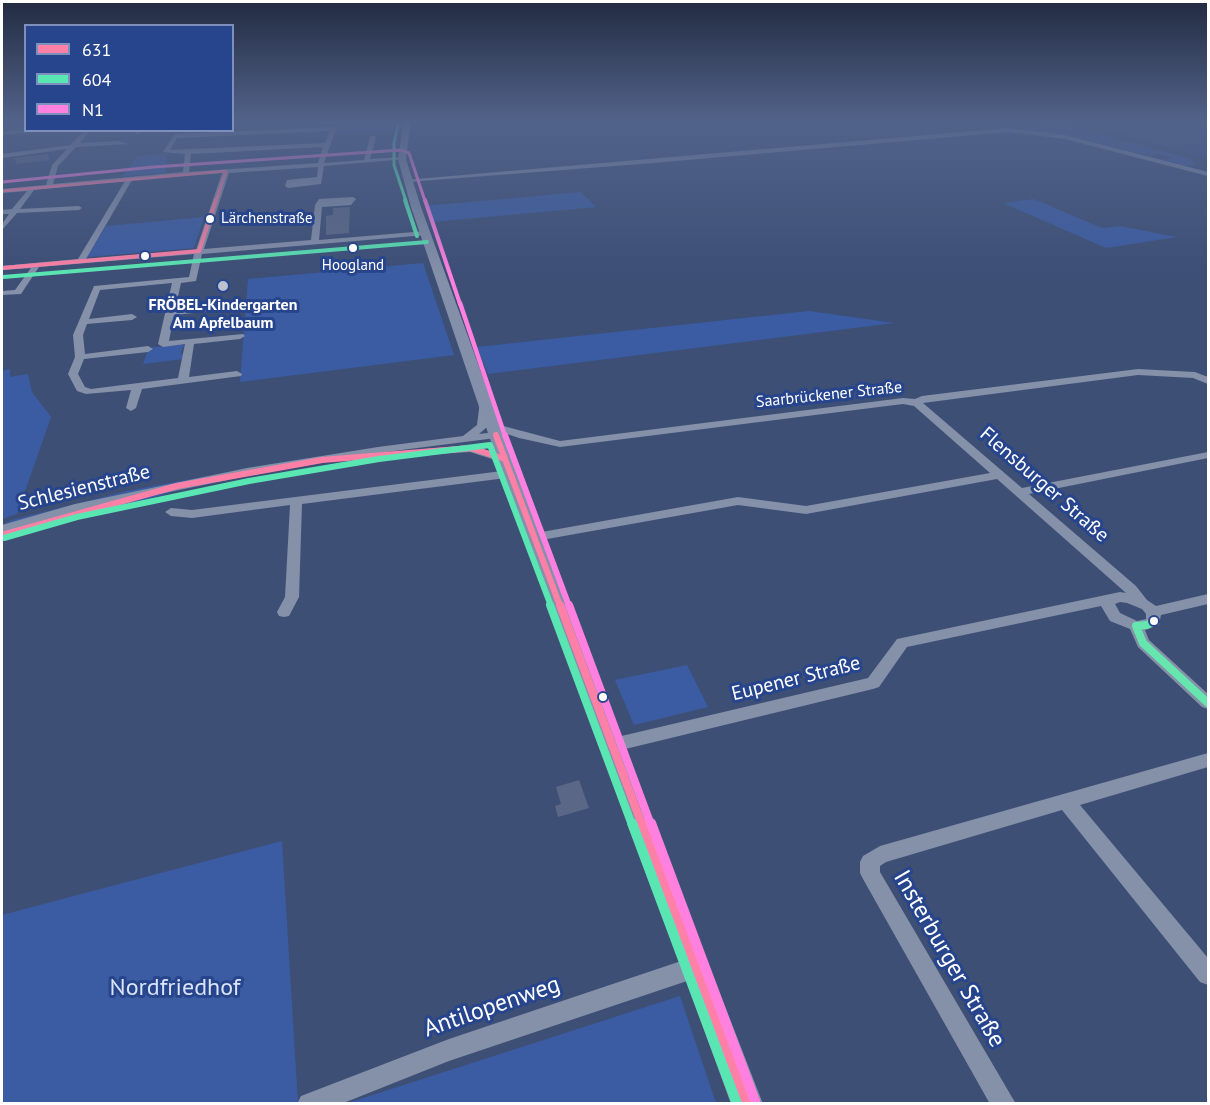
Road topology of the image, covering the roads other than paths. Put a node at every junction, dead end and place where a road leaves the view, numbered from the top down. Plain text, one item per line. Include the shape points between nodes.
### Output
1 (226, 171) edge
2 (53, 172) edge
3 (215, 172) edge
4 (320, 172) edge
5 (406, 172) edge
6 (517, 172) edge
7 (186, 173) joint
8 (130, 178) junction
9 (320, 179) dead end
10 (408, 180) junction
11 (49, 186) junction
12 (32, 188) junction
13 (2, 191) edge
14 (318, 205) dead end
15 (79, 207) dead end
16 (2, 212) edge
17 (14, 212) junction
18 (2, 228) edge
19 (426, 236) junction
20 (315, 242) junction
21 (199, 251) junction
22 (81, 261) junction
23 (37, 265) junction
24 (2, 268) edge
25 (177, 282) junction
26 (2, 293) edge
27 (243, 305) dead end
28 (170, 313) junction
29 (132, 317) dead end
30 (83, 322) junction
31 (240, 336) dead end
32 (190, 342) junction
33 (147, 349) dead end
34 (80, 357) junction
35 (237, 374) dead end
36 (183, 381) junction
37 (1209, 381) edge
38 (137, 387) junction
39 (484, 401) junction
40 (917, 403) junction
41 (131, 408) dead end
42 (495, 433) junction
43 (468, 437) junction
44 (422, 452) junction
45 (1209, 456) edge
46 (322, 460) junction
47 (507, 466) junction
48 (999, 475) junction
49 (177, 486) junction
50 (1019, 492) junction
51 (296, 502) junction
52 (171, 512) dead end
53 (2, 529) edge
54 (2, 535) edge
55 (536, 537) junction
56 (1112, 599) junction
57 (1209, 599) edge
58 (1140, 602) junction
59 (284, 612) dead end
60 (1153, 612) junction
61 (1136, 626) junction
62 (1209, 703) edge
63 (613, 745) junction
64 (1209, 760) edge
65 (1066, 801) junction
66 (696, 967) junction
67 (1209, 974) edge
68 (309, 1104) edge
69 (747, 1104) edge
70 (1004, 1104) edge

1 - 21 street
2 - 11 street
3 - 7 street
4 - 9 street
5 - 10 main road
6 - 10 street
7 - 8 street
8 - 11 street
8 - 22 street
10 - 19 main road
11 - 12 street
12 - 13 street
12 - 17 street
14 - 20 street
15 - 17 street
16 - 17 street
17 - 18 street
19 - 20 street
19 - 39 main road
20 - 21 street
21 - 22 street
21 - 25 street via 193,279
22 - 23 street
23 - 24 street
23 - 26 street via 18,292
25 - 28 street
25 - 30 street via 97,288
27 - 28 street
28 - 32 street via 163,344
29 - 30 street
30 - 34 street via 78,335
31 - 32 street
32 - 36 street
33 - 34 street
34 - 38 street via 73,374 84,390
35 - 36 street
36 - 38 street
37 - 40 street, Saarbrückener Straße via 1195,375 1138,372 922,399
38 - 41 street
39 - 42 main road
39 - 43 street via 482,426
40 - 42 street, Saarbrückener Straße via 903,401 560,444
40 - 48 street, Flensburger Straße
42 - 43 street, Schlesienstraße
42 - 44 street, Schlesienstraße
42 - 47 main road
43 - 46 street, Schlesienstraße
44 - 46 street, Schlesienstraße
44 - 47 street via 471,448
45 - 50 street
46 - 49 street, Schlesienstraße
47 - 51 street
47 - 55 main road
48 - 50 street, Flensburger Straße
48 - 55 street via 806,510 738,501
49 - 53 street, Schlesienstraße
49 - 54 street, Schlesienstraße
50 - 58 street, Flensburger Straße via 1131,589
51 - 52 street via 192,514
51 - 59 street via 292,597
55 - 63 main road
56 - 58 street, Eupener Straße
56 - 61 street via 1108,603 1114,617
56 - 63 street, Eupener Straße via 902,643 873,682
57 - 60 street
58 - 60 street, Flensburger Straße
60 - 61 street via 1154,621
61 - 62 street via 1143,643
63 - 66 main road
64 - 65 street, Insterburger Straße
65 - 67 street
65 - 70 street, Insterburger Straße via 880,855 868,866
66 - 68 street, Antilopenweg via 449,1050
66 - 69 main road

